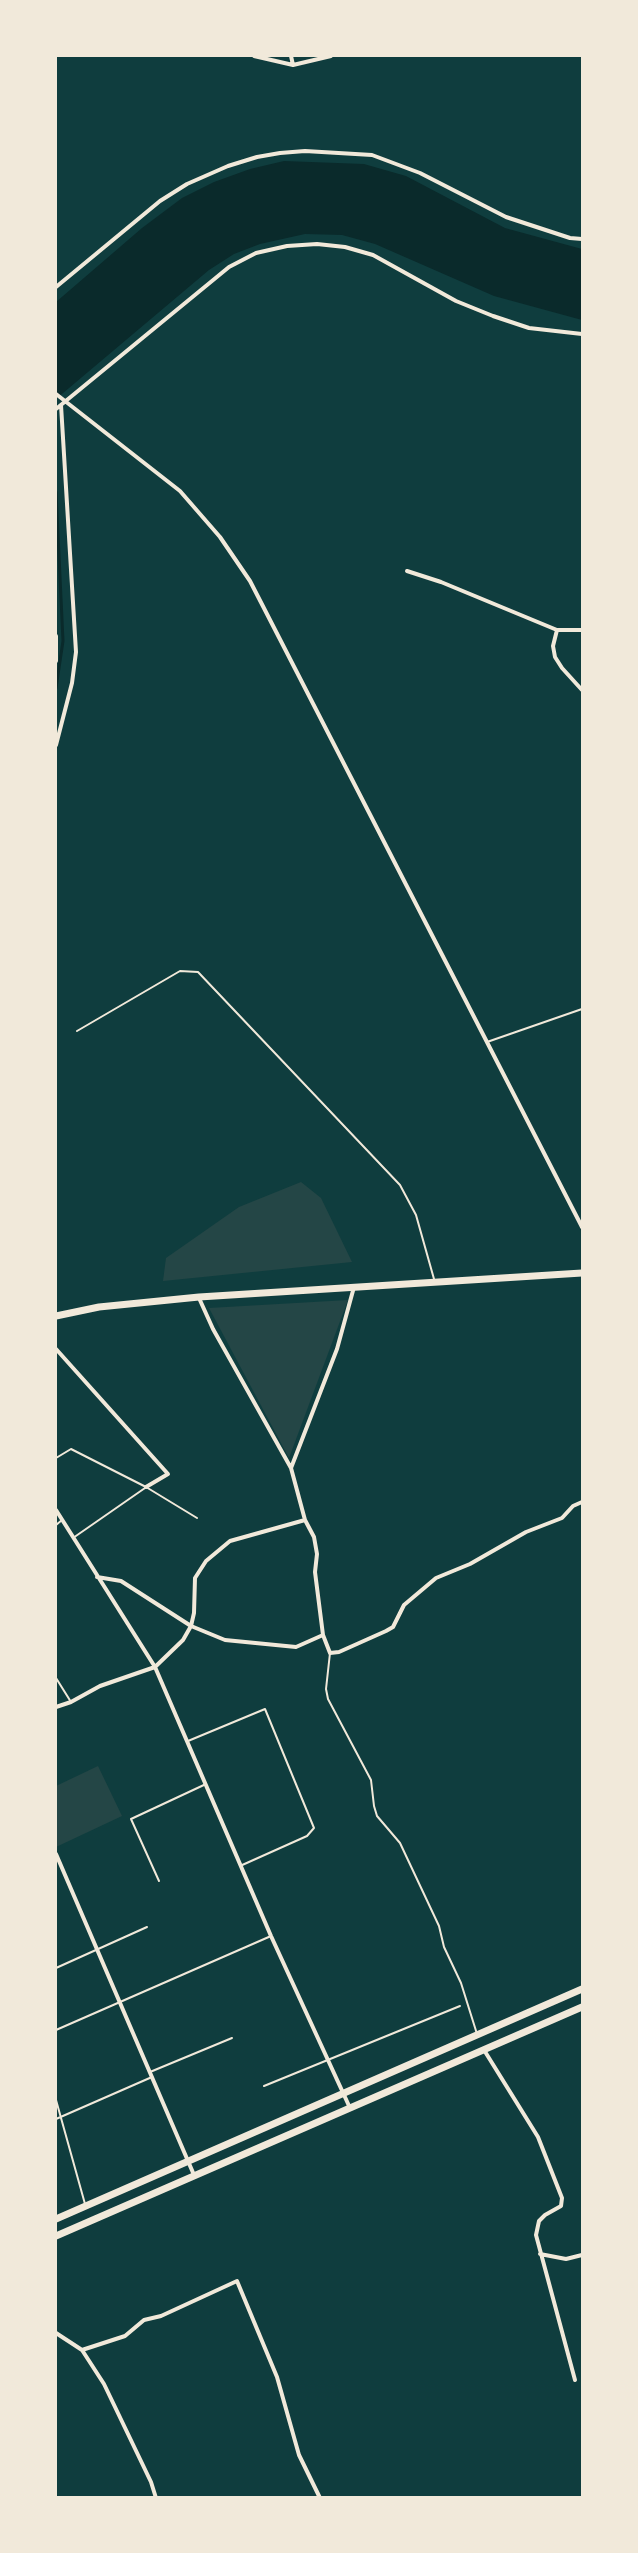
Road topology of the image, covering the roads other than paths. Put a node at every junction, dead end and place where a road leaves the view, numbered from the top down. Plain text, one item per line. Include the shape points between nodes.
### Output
1 (254, 56) edge
2 (291, 56) edge
3 (331, 56) edge
4 (293, 65) junction
5 (582, 239) edge
6 (56, 287) edge
7 (582, 334) edge
8 (56, 394) edge
9 (61, 405) junction
10 (56, 409) edge
11 (407, 571) dead end
12 (557, 630) junction
13 (582, 630) edge
14 (56, 636) edge
15 (56, 661) edge
16 (582, 690) edge
17 (56, 745) edge
18 (582, 1009) edge
19 (77, 1031) dead end
20 (487, 1042) junction
21 (582, 1227) edge
22 (582, 1273) edge
23 (435, 1282) junction
24 (354, 1286) junction
25 (199, 1297) junction
26 (56, 1316) edge
27 (56, 1349) edge
28 (56, 1458) edge
29 (291, 1468) junction
30 (146, 1487) junction
31 (582, 1502) edge
32 (56, 1510) edge
33 (198, 1518) dead end
34 (62, 1520) junction
35 (305, 1520) junction
36 (56, 1525) edge
37 (73, 1538) junction
38 (96, 1576) junction
39 (191, 1626) junction
40 (322, 1635) junction
41 (330, 1653) junction
42 (155, 1667) junction
43 (56, 1678) edge
44 (70, 1702) junction
45 (56, 1707) edge
46 (188, 1741) junction
47 (206, 1784) junction
48 (56, 1854) edge
49 (240, 1866) junction
50 (159, 1881) dead end
51 (147, 1927) dead end
52 (271, 1936) junction
53 (97, 1949) junction
54 (56, 1968) edge
55 (582, 1989) edge
56 (120, 2002) junction
57 (460, 2006) dead end
58 (582, 2007) edge
59 (56, 2030) edge
60 (477, 2034) junction
61 (232, 2038) dead end
62 (483, 2049) junction
63 (327, 2060) junction
64 (151, 2074) junction
65 (264, 2086) dead end
66 (342, 2092) junction
67 (56, 2100) edge
68 (351, 2108) junction
69 (60, 2117) junction
70 (56, 2119) edge
71 (189, 2162) junction
72 (194, 2176) junction
73 (85, 2206) junction
74 (56, 2219) edge
75 (56, 2236) edge
76 (540, 2254) junction
77 (582, 2254) edge
78 (56, 2333) edge
79 (82, 2350) junction
80 (575, 2380) dead end
81 (156, 2498) edge
82 (320, 2498) edge

1 - 4 street
2 - 4 street
3 - 4 street
5 - 6 street via 506,218 420,172 372,155 280,153 228,166 187,184 152,207
7 - 9 street via 529,328 494,316 456,301 373,255 345,246 287,246 256,253 229,267
8 - 20 street via 180,491 220,537 250,581
9 - 10 street
9 - 17 street via 76,652
11 - 12 street
12 - 13 street
12 - 16 street via 555,657
14 - 15 street
18 - 20 lane
19 - 23 lane via 180,971 198,972 400,1185 416,1215
20 - 21 street
22 - 23 main road
23 - 24 main road
24 - 25 main road
24 - 29 street via 337,1350
25 - 26 main road via 99,1307
25 - 29 street
27 - 30 street via 168,1474
28 - 30 lane via 72,1449
29 - 35 street
30 - 33 lane
30 - 37 lane
31 - 41 street via 562,1518 436,1578 404,1605 393,1627 386,1632
32 - 34 street
34 - 36 lane
34 - 37 street
35 - 39 street via 238,1537 213,1554 195,1578
35 - 40 street via 317,1554 315,1572
37 - 38 street
38 - 39 street via 122,1581
38 - 42 street
39 - 40 street via 225,1640 296,1647
39 - 42 street via 183,1640
40 - 41 street
41 - 60 lane via 328,1699 370,1780 377,1816 400,1843 439,1926
42 - 44 street via 100,1686
42 - 46 street
43 - 44 lane
44 - 45 street
46 - 47 street
46 - 49 lane via 265,1709 313,1831
47 - 49 street
47 - 50 lane via 131,1819
48 - 53 street
49 - 52 street
51 - 53 lane
52 - 56 lane
52 - 63 street
53 - 54 lane
53 - 56 street
55 - 60 main road
56 - 59 lane
56 - 64 street
57 - 63 lane
58 - 62 main road
60 - 66 main road
61 - 64 lane
62 - 68 main road
62 - 76 street via 538,2137 562,2198 561,2206 539,2221 536,2235
63 - 65 lane
63 - 66 street
64 - 69 lane
64 - 71 street
66 - 68 street
66 - 71 main road
67 - 69 lane
68 - 72 main road
69 - 70 lane
69 - 73 lane
71 - 72 street
71 - 73 main road
72 - 75 main road
73 - 74 main road
76 - 77 street via 566,2259
76 - 80 street
78 - 79 street
79 - 81 street via 105,2384
79 - 82 street via 125,2336 144,2320 237,2281 278,2377 298,2455

